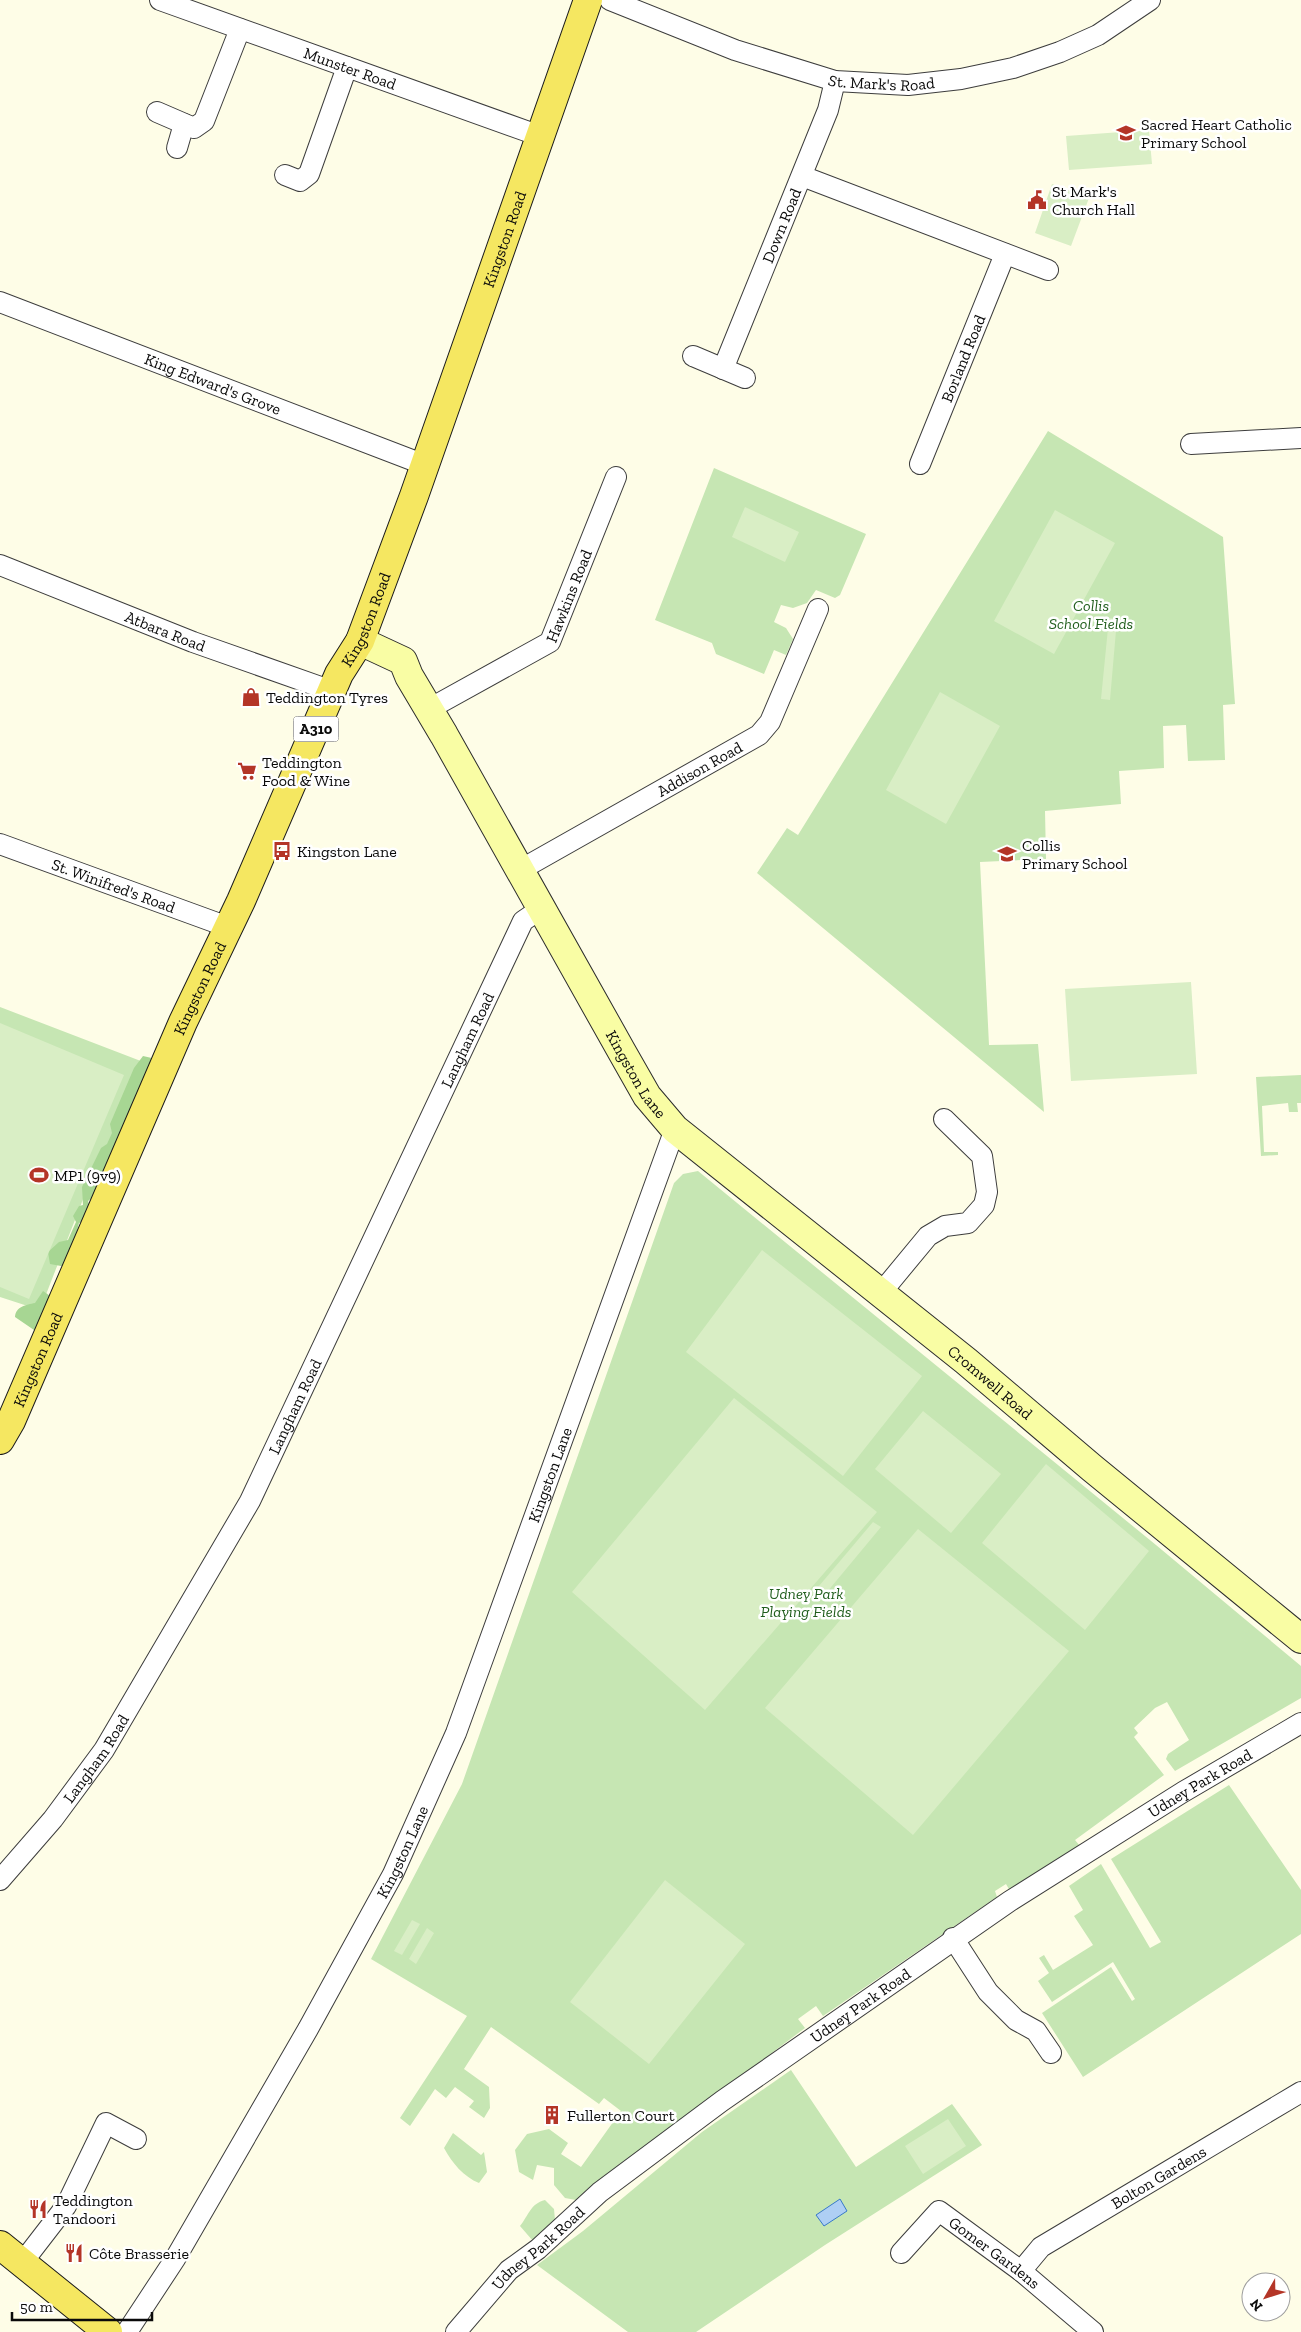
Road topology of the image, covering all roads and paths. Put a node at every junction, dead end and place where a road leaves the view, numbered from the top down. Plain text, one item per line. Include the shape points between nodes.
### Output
1 (160, 0) edge
2 (588, 0) edge
3 (610, 0) edge
4 (1150, 0) edge
5 (240, 29) junction
6 (347, 67) junction
7 (835, 81) junction
8 (157, 112) dead end
9 (184, 124) junction
10 (540, 136) junction
11 (176, 148) dead end
12 (285, 174) dead end
13 (802, 176) junction
14 (1005, 254) junction
15 (1048, 270) dead end
16 (0, 302) edge
17 (693, 356) dead end
18 (724, 369) junction
19 (745, 378) dead end
20 (1301, 438) edge
21 (1191, 444) dead end
22 (920, 464) dead end
23 (425, 465) junction
24 (616, 477) dead end
25 (0, 565) edge
26 (818, 609) dead end
27 (360, 641) junction
28 (332, 692) junction
29 (428, 709) junction
30 (0, 844) edge
31 (520, 870) junction
32 (542, 908) junction
33 (228, 927) junction
34 (944, 1119) dead end
35 (675, 1129) junction
36 (880, 1294) junction
37 (4, 1426) edge
38 (1301, 1639) edge
39 (1301, 1723) edge
40 (0, 1880) edge
41 (953, 1938) junction
42 (1052, 2052) dead end
43 (1301, 2092) edge
44 (136, 2139) dead end
45 (0, 2245) edge
46 (901, 2253) dead end
47 (22, 2263) junction
48 (1021, 2271) junction
49 (108, 2332) edge
50 (127, 2332) edge
51 (456, 2332) edge
52 (1091, 2332) edge

1 - 5 street, Munster Road
2 - 10 main road, Kingston Road / A310
3 - 7 street, St. Mark's Road via 735,50
4 - 7 street, St. Mark's Road via 1098,35 1013,68 961,79 908,85
5 - 6 street, Munster Road
5 - 9 street via 204,121 194,128
6 - 10 street, Munster Road
6 - 12 street via 309,174 300,182
7 - 13 street, Down Road via 828,110
8 - 9 street
9 - 11 street
10 - 23 main road, Kingston Road / A310
13 - 14 street
13 - 18 street, Down Road
14 - 15 street
14 - 22 street, Borland Road
16 - 23 street, King Edward's Grove
17 - 18 street
18 - 19 street
20 - 21 street
23 - 27 main road, Kingston Road / A310
24 - 29 street, Hawkins Road via 550,642
25 - 28 street, Atbara Road via 193,642
26 - 31 street, Addison Road via 770,722 759,735
27 - 28 main road, Kingston Road / A310
27 - 29 main road, Kingston Lane via 403,661
28 - 33 main road, Kingston Road / A310
29 - 31 main road, Kingston Lane
30 - 33 street, St. Winifred's Road
31 - 32 main road, Kingston Lane
32 - 35 main road, Kingston Lane via 647,1096
32 - 40 street, Langham Road via 523,920 250,1501 104,1750 53,1820
33 - 37 main road, Kingston Road / A310
34 - 36 street via 982,1156 987,1192 984,1205 968,1223 945,1226 928,1236
35 - 36 main road, Cromwell Road
35 - 50 street, Kingston Lane via 456,1733 393,1874 176,2259
36 - 38 main road, Cromwell Road via 966,1361
39 - 41 street, Udney Park Road via 1095,1846
41 - 42 street via 988,1992 1016,2020 1036,2031
41 - 51 street, Udney Park Road via 600,2192 538,2249 509,2270
43 - 48 street, Bolton Gardens via 1041,2247
44 - 47 street via 106,2123 66,2206
45 - 47 main road
46 - 48 street, Gomer Gardens via 939,2211
47 - 49 main road
48 - 52 street, Gomer Gardens

